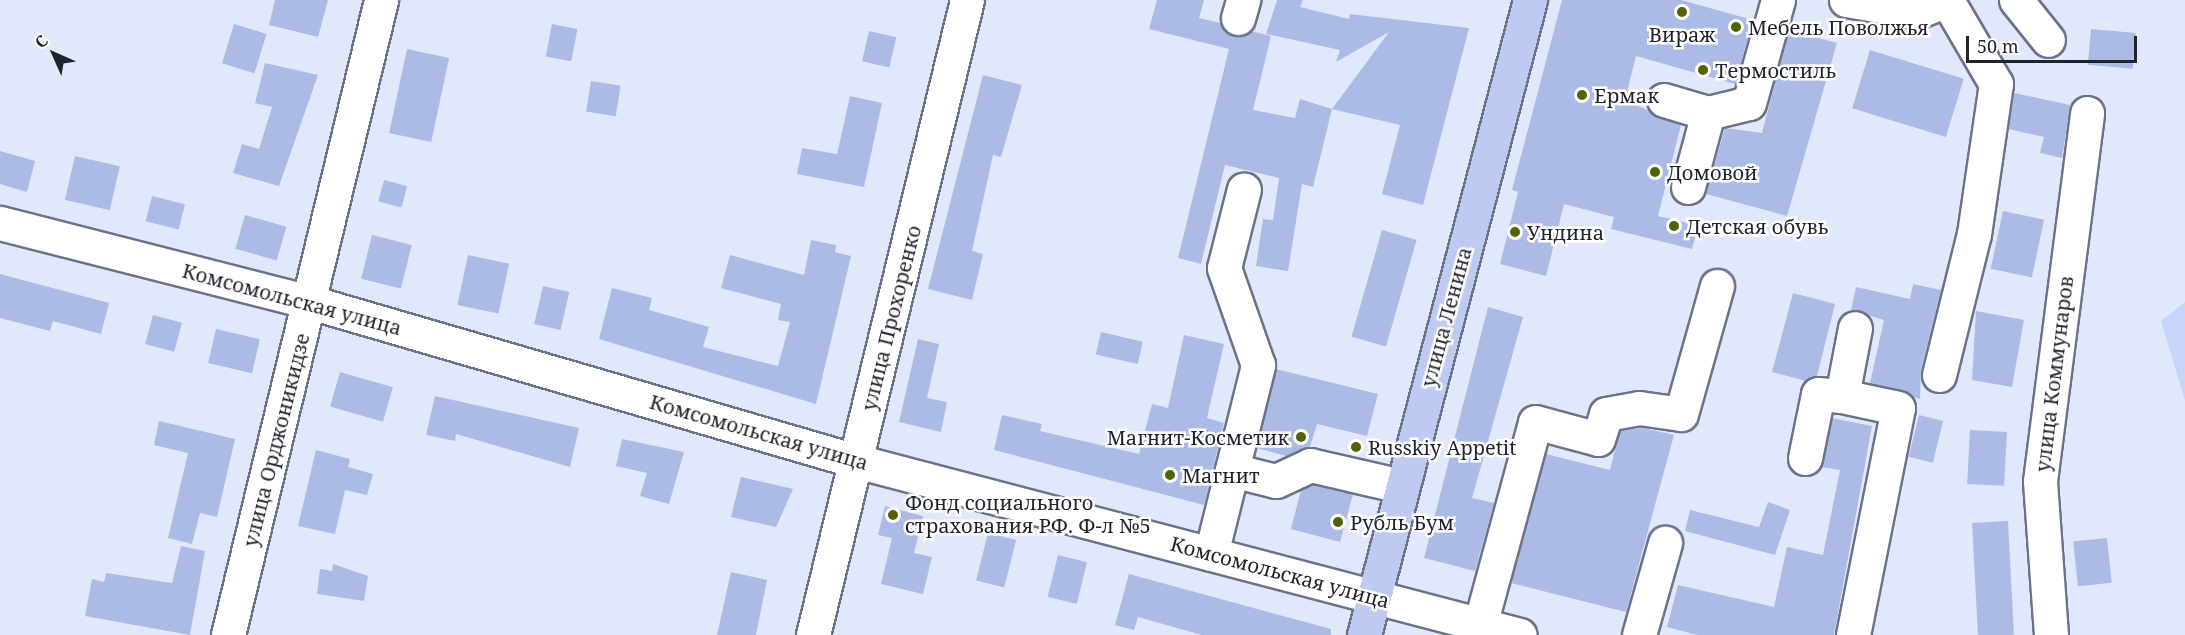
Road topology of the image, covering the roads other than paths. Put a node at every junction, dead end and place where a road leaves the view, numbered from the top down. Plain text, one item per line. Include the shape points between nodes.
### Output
1 (381, 0) edge
2 (967, 0) edge
3 (1530, 0) edge
4 (1778, 0) edge
5 (1846, 0) edge
6 (1947, 0) edge
7 (2016, 0) edge
8 (2048, 40) dead end
9 (1664, 100) dead end
10 (1708, 113) junction
11 (2087, 113) dead end
12 (1688, 188) dead end
13 (1245, 189) dead end
14 (0, 223) edge
15 (1717, 286) dead end
16 (310, 302) junction
17 (1855, 328) dead end
18 (1939, 375) dead end
19 (1842, 396) junction
20 (1805, 458) dead end
21 (856, 461) junction
22 (1232, 470) junction
23 (1401, 486) junction
24 (1665, 543) dead end
25 (1211, 554) junction
26 (1372, 596) junction
27 (1480, 625) junction
28 (228, 635) edge
29 (813, 635) edge
30 (1364, 635) edge
31 (1520, 635) edge
32 (1639, 635) edge
33 (1853, 635) edge
34 (2051, 635) edge

1 - 16 street, улица Орджоникидзе
2 - 21 street, улица Прохоренко
3 - 23 main road, улица Ленина
4 - 10 street via 1749,103
5 - 6 street via 1917,12
6 - 18 street via 1996,84 1974,234
7 - 8 street
9 - 10 street
10 - 12 street
11 - 34 street, улица Коммунаров via 2040,481
13 - 22 street via 1224,268 1258,365
14 - 16 street, Комсомольская улица
15 - 27 street via 1681,414 1639,408 1606,414 1598,439 1535,422
16 - 21 street, Комсомольская улица
16 - 28 street, улица Орджоникидзе
17 - 19 street
19 - 20 street via 1818,394
19 - 33 street via 1898,408
21 - 25 street, Комсомольская улица
21 - 29 street, улица Прохоренко
22 - 23 street via 1276,481 1310,465
22 - 25 street
23 - 26 main road, улица Ленина
24 - 32 street
25 - 26 street, Комсомольская улица
26 - 27 street, Комсомольская улица
26 - 30 main road, улица Ленина
27 - 31 street, Комсомольская улица

